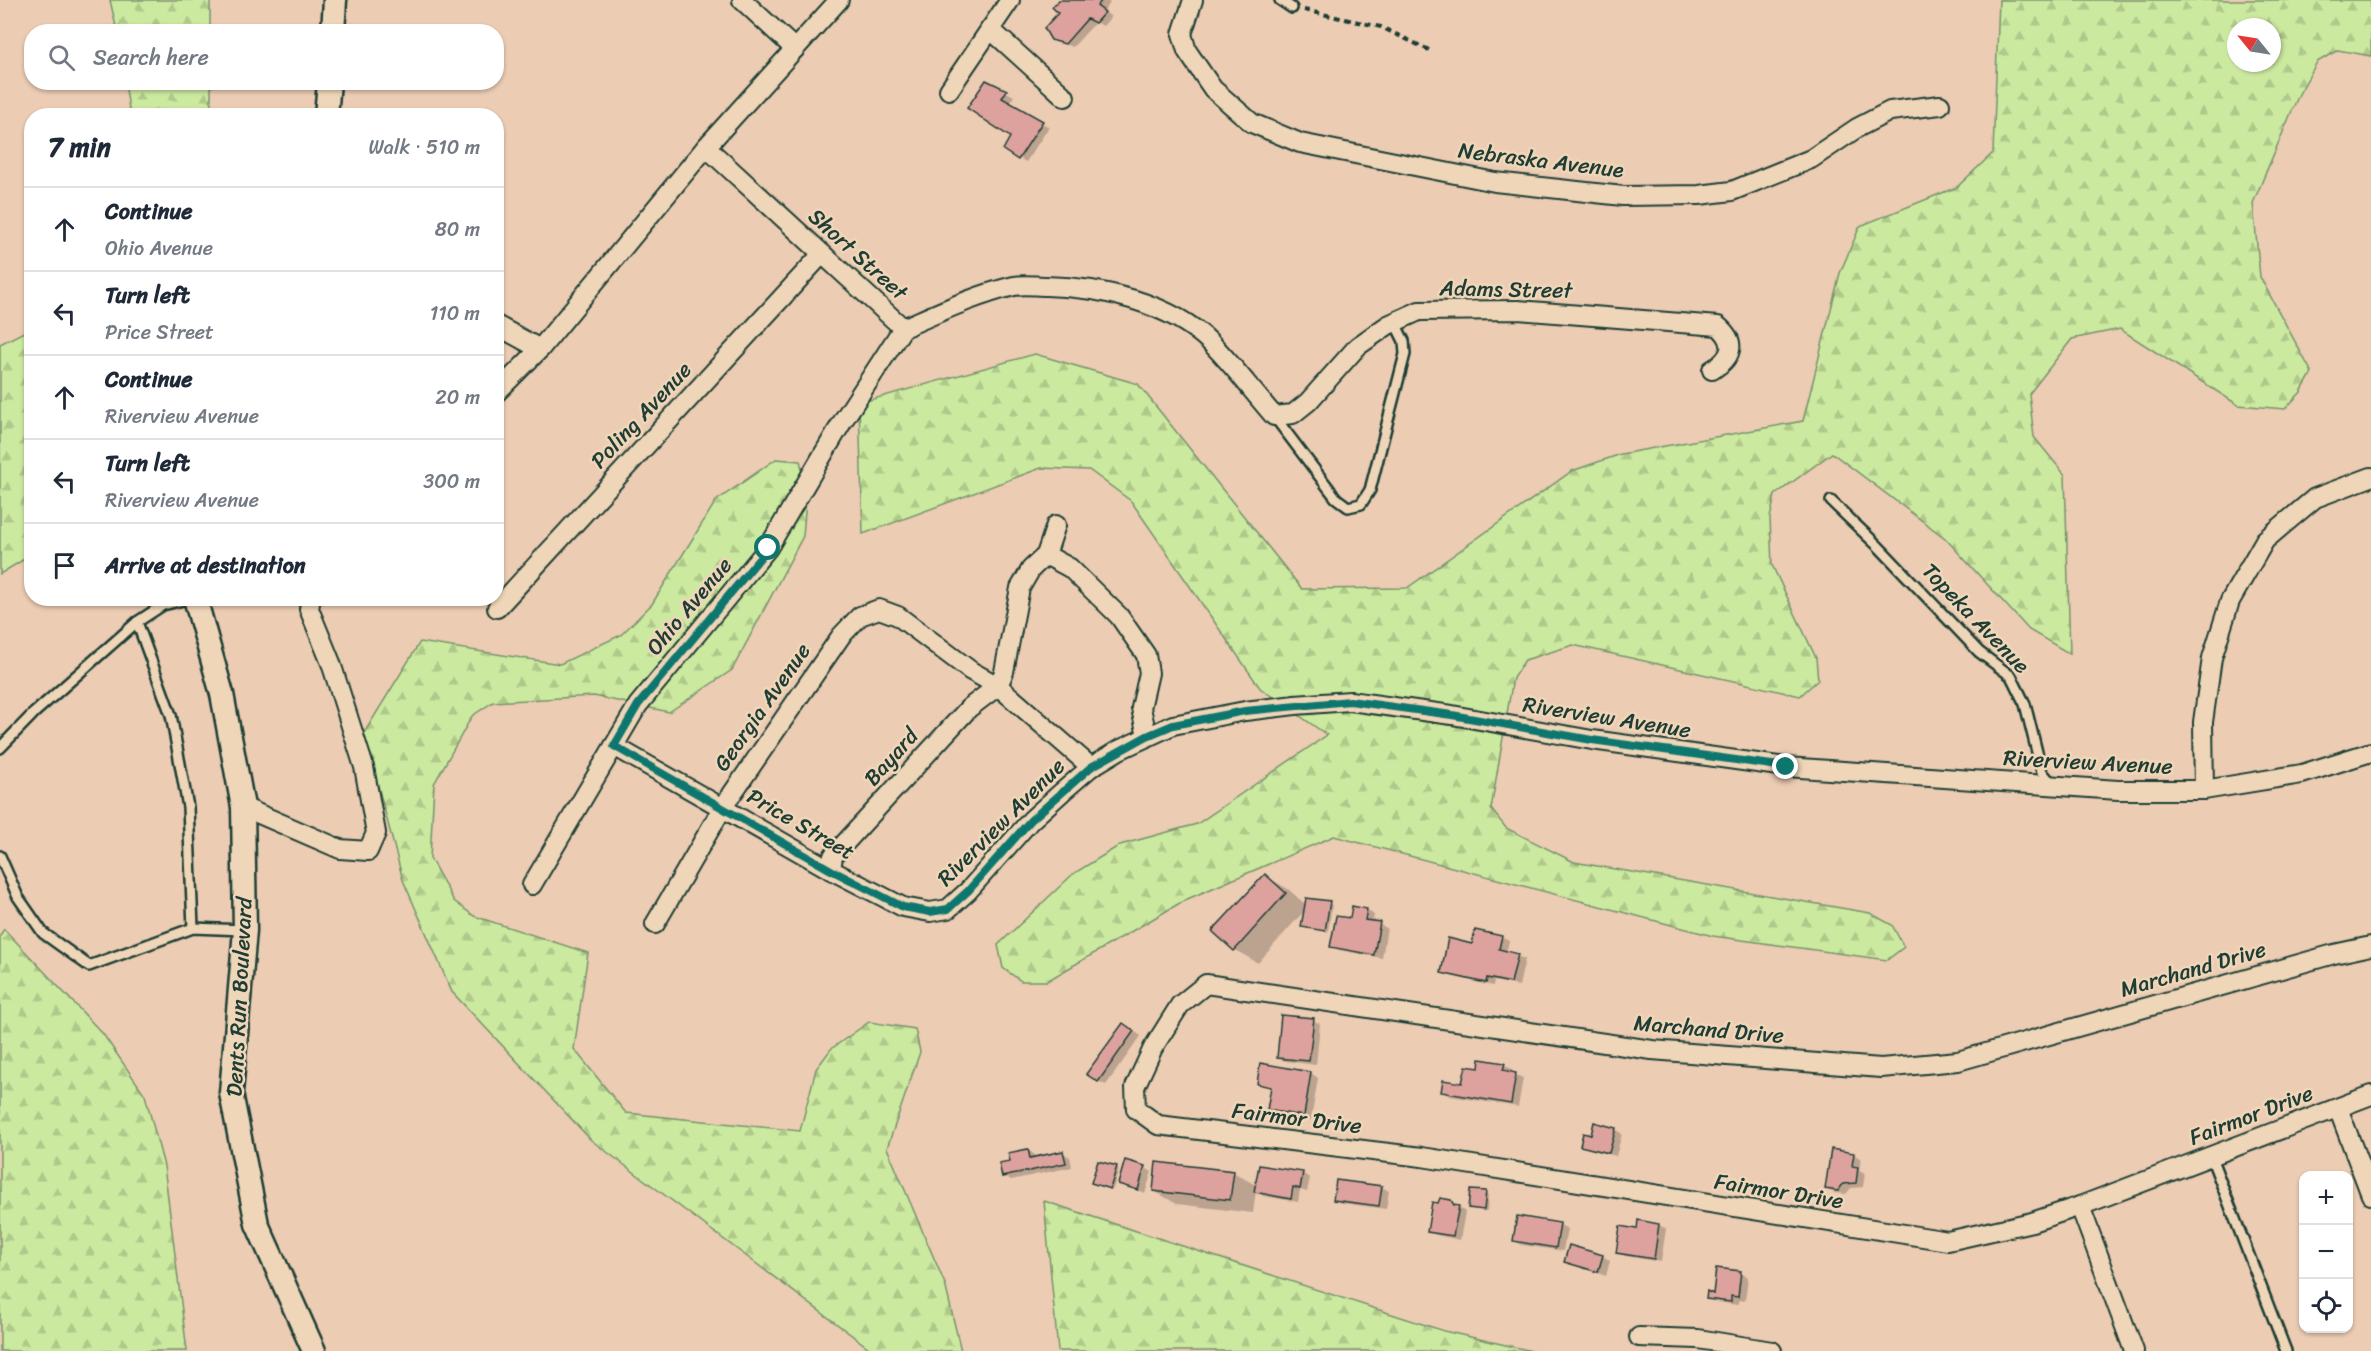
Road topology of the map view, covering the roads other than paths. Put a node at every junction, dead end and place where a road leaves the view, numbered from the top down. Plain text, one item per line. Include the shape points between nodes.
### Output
1 (335, 0) edge
2 (742, 0) edge
3 (839, 0) edge
4 (1010, 0) edge
5 (1193, 0) edge
6 (1280, 0) edge
7 (1292, 8) road end
8 (334, 24) edge
9 (990, 29) junction
10 (795, 49) junction
11 (328, 90) edge
12 (949, 90) dead end
13 (1065, 97) dead end
14 (1940, 105) dead end
15 (326, 108) edge
16 (706, 147) junction
17 (822, 254) junction
18 (1395, 323) junction
19 (903, 328) junction
20 (504, 329) edge
21 (540, 349) junction
22 (1712, 370) dead end
23 (504, 385) edge
24 (1274, 416) junction
25 (2371, 477) edge
26 (1831, 501) dead end
27 (1056, 525) dead end
28 (1046, 555) junction
29 (504, 600) edge
30 (161, 606) edge
31 (195, 606) edge
32 (310, 606) edge
33 (137, 622) junction
34 (998, 686) junction
35 (1147, 736) junction
36 (614, 746) junction
37 (0, 748) edge
38 (2371, 752) edge
39 (1091, 767) junction
40 (2053, 785) junction
41 (2204, 790) junction
42 (243, 807) junction
43 (723, 807) junction
44 (0, 856) edge
45 (831, 870) junction
46 (532, 885) dead end
47 (903, 907) joint
48 (655, 924) dead end
49 (192, 928) junction
50 (246, 930) junction
51 (2371, 946) edge
52 (2371, 1095) edge
53 (2338, 1108) junction
54 (1158, 1125) joint
55 (2211, 1157) junction
56 (2371, 1195) edge
57 (2080, 1206) junction
58 (1639, 1338) dead end
59 (314, 1351) edge
60 (1772, 1351) edge
61 (2134, 1351) edge
62 (2286, 1351) edge

1 - 8 street
2 - 10 street
3 - 10 street
4 - 9 street
5 - 14 street, Nebraska Avenue via 1182,34 1187,51 1213,89 1252,123 1300,143 1506,183 1623,196 1732,191 1811,159 1890,111
6 - 7 lane
9 - 12 street
9 - 13 street
10 - 16 street
11 - 15 street
16 - 17 street, Short Street
16 - 21 street
17 - 19 street, Short Street
17 - 29 street, Poling Avenue
18 - 22 street, Adams Street via 1419,311 1518,310 1718,327 1727,334 1731,345 1728,357
18 - 24 street, Adams Street via 1358,346 1293,414
18 - 24 lane via 1404,341 1405,354 1370,490 1361,504 1348,507 1336,498
19 - 24 street, Short Street via 963,302 1017,285 1066,286 1113,294 1181,321 1210,342
19 - 36 street, Ohio Avenue via 768,548 638,705
20 - 21 street
21 - 23 street
25 - 41 street via 2314,498 2265,540 2230,601 2210,669 2204,722
26 - 40 lane, Topeka Avenue via 1979,652 2011,676 2025,704 2042,772
27 - 28 street
28 - 34 street via 1031,569 1020,588
28 - 35 street via 1070,568 1119,616 1146,654 1149,673 1141,708
30 - 33 lane
31 - 42 street, Dents Run Boulevard via 222,694
32 - 42 street via 364,767 376,833 368,851 340,849
33 - 37 lane
33 - 49 lane via 171,715 188,807
34 - 39 street
34 - 43 street, Georgia Avenue via 971,671 898,616 879,609 860,616 840,636
34 - 45 street, Bayard via 969,708 833,856
35 - 39 street, Riverview Avenue
35 - 40 street, Riverview Avenue via 1173,725 1245,711 1350,701 1786,767
36 - 43 street, Price Street
36 - 46 street, Ohio Avenue
38 - 41 street, Riverview Avenue via 2302,774
39 - 47 street, Riverview Avenue via 1031,820 948,909 930,912
40 - 41 street, Riverview Avenue
42 - 50 street, Dents Run Boulevard
43 - 45 street, Price Street
43 - 48 street, Georgia Avenue
44 - 49 lane via 18,897 43,933 89,966
45 - 47 street, Price Street
49 - 50 lane
50 - 59 street, Dents Run Boulevard via 231,1093 257,1224
51 - 54 street, Marchand Drive via 1958,1061 1881,1068 1652,1050 1206,984 1180,1005 1135,1087 1136,1109
52 - 53 street, Fairmor Drive
53 - 55 street, Fairmor Drive
53 - 56 street
54 - 57 street, Fairmor Drive via 1422,1157 1948,1241 2032,1222
55 - 57 street, Fairmor Drive
55 - 62 lane
57 - 61 street
58 - 60 street via 1698,1339

